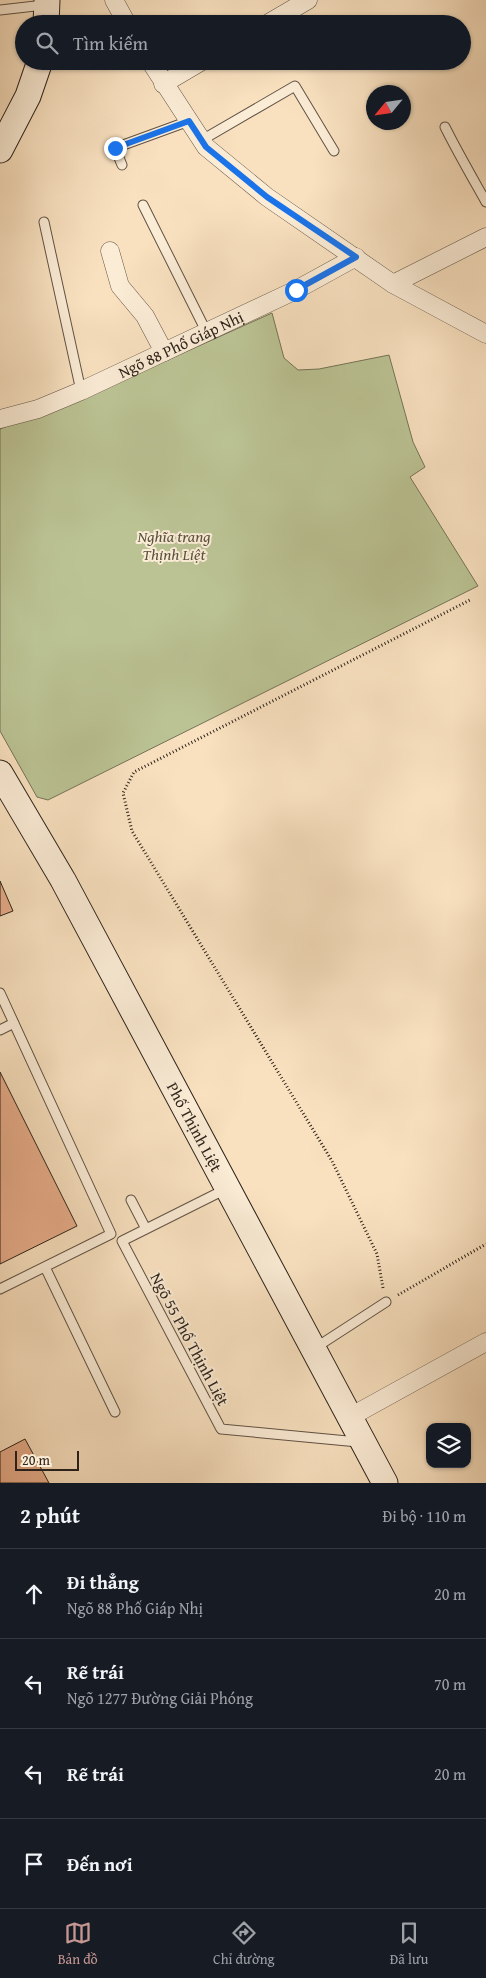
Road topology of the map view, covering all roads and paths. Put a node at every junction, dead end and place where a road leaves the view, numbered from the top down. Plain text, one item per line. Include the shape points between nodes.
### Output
1 (114, 0) edge
2 (308, 0) edge
3 (46, 9) edge
4 (0, 10) edge
5 (123, 15) edge
6 (282, 15) edge
7 (37, 70) edge
8 (155, 70) edge
9 (187, 70) edge
10 (163, 84) junction
11 (189, 121) junction
12 (445, 127) dead end
13 (202, 140) junction
14 (0, 150) edge
15 (334, 151) dead end
16 (122, 165) dead end
17 (486, 202) edge
18 (144, 206) dead end
19 (44, 222) dead end
20 (486, 237) edge
21 (110, 251) dead end
22 (356, 257) junction
23 (393, 284) junction
24 (483, 328) edge
25 (207, 333) junction
26 (164, 352) junction
27 (81, 391) junction
28 (0, 419) edge
29 (470, 600) dead end
30 (0, 773) edge
31 (0, 993) edge
32 (14, 1023) junction
33 (0, 1030) edge
34 (226, 1188) junction
35 (131, 1200) dead end
36 (146, 1229) junction
37 (486, 1244) edge
38 (45, 1267) junction
39 (0, 1289) edge
40 (386, 1302) junction
41 (486, 1342) edge
42 (312, 1350) junction
43 (115, 1412) dead end
44 (348, 1418) junction
45 (362, 1442) junction
46 (384, 1483) edge

1 - 5 street
2 - 6 street
3 - 4 lane
7 - 14 street via 28,96 12,119
8 - 10 street
9 - 10 street
10 - 11 street
11 - 13 street
11 - 16 lane via 115,148
12 - 17 lane
13 - 15 lane via 295,86
13 - 22 street via 206,147 267,197
18 - 25 lane
19 - 27 lane
20 - 23 street
21 - 26 street via 120,286 145,316
22 - 23 street
22 - 25 street, Ngõ 88 Phố Giáp Nhị
23 - 24 street
25 - 26 street, Ngõ 88 Phố Giáp Nhị
26 - 27 street, Ngõ 88 Phố Giáp Nhị
27 - 28 street, Ngõ 88 Phố Giáp Nhị via 38,409
29 - 40 path via 134,772 123,793 132,831 332,1162 377,1254
30 - 34 street, Phố Thịnh Liệt via 63,880
31 - 32 lane
32 - 33 lane
32 - 38 lane via 111,1234
34 - 36 lane, Ngõ 55 Phố Thịnh Liệt
34 - 42 street, Phố Thịnh Liệt
35 - 36 lane
36 - 45 lane, Ngõ 55 Phố Thịnh Liệt via 122,1241 221,1429
37 - 40 path
38 - 39 lane
38 - 43 lane
40 - 42 lane
41 - 44 street
42 - 44 street, Phố Thịnh Liệt
44 - 45 street, Phố Thịnh Liệt
45 - 46 street, Phố Thịnh Liệt

